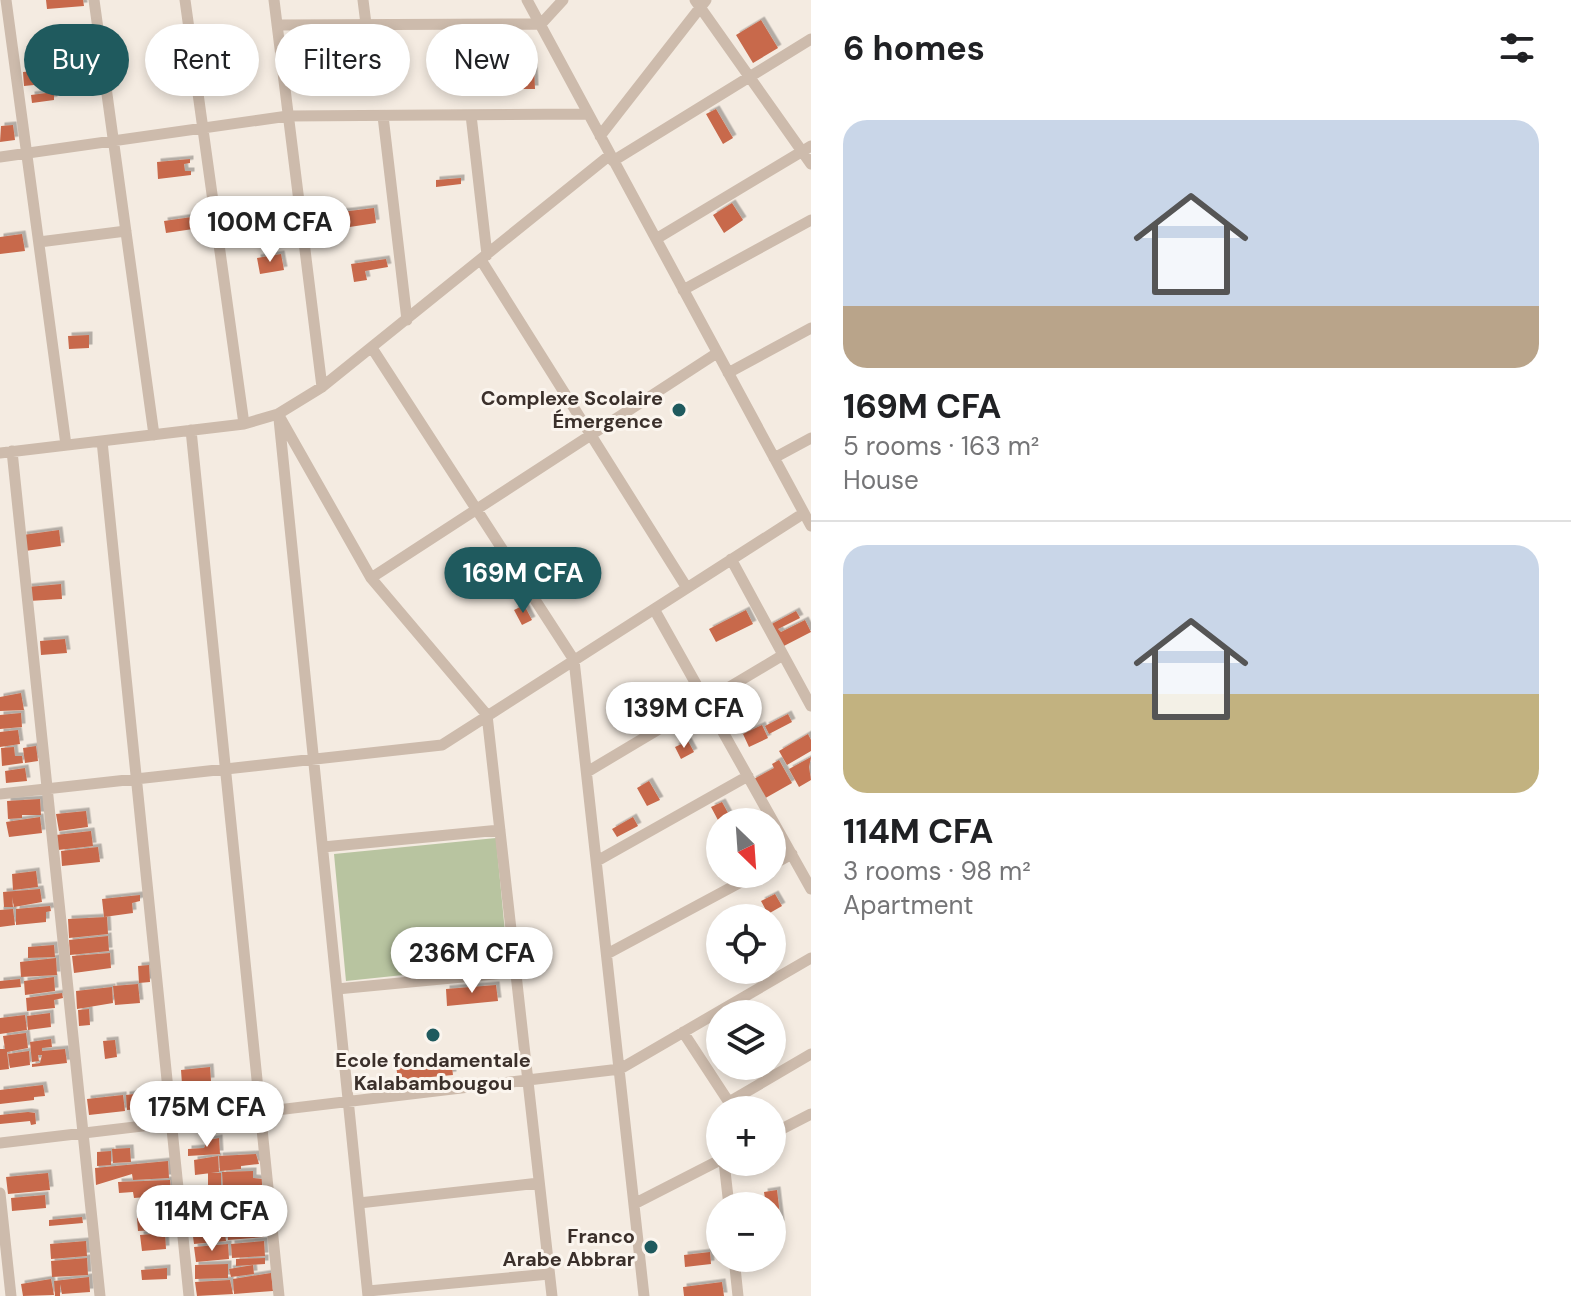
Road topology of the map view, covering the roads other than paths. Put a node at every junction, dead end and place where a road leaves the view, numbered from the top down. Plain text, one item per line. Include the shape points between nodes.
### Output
1 (6, 0) edge
2 (94, 0) edge
3 (185, 0) edge
4 (274, 0) edge
5 (363, 0) edge
6 (527, 0) edge
7 (563, 0) edge
8 (700, 2) edge
9 (277, 24) edge
10 (366, 24) edge
11 (410, 24) edge
12 (541, 24) junction
13 (811, 39) edge
14 (750, 78) junction
15 (286, 96) edge
16 (588, 114) junction
17 (471, 115) junction
18 (288, 116) junction
19 (383, 116) junction
20 (203, 128) junction
21 (600, 136) junction
22 (113, 141) junction
23 (806, 149) edge
24 (27, 153) junction
25 (0, 157) edge
26 (612, 158) junction
27 (811, 164) edge
28 (811, 220) edge
29 (126, 231) junction
30 (656, 239) junction
31 (39, 242) junction
32 (484, 258) junction
33 (683, 290) junction
34 (407, 320) junction
35 (811, 328) edge
36 (372, 348) junction
37 (717, 353) junction
38 (728, 373) junction
39 (322, 387) junction
40 (278, 414) junction
41 (244, 424) junction
42 (191, 430) junction
43 (154, 435) junction
44 (591, 435) junction
45 (811, 438) edge
46 (102, 441) junction
47 (66, 445) junction
48 (6, 452) edge
49 (774, 458) junction
50 (477, 509) junction
51 (804, 513) junction
52 (811, 526) edge
53 (731, 559) junction
54 (371, 578) junction
55 (687, 588) junction
56 (654, 609) junction
57 (783, 655) junction
58 (574, 660) junction
59 (807, 688) edge
60 (706, 701) junction
61 (811, 706) edge
62 (487, 715) junction
63 (313, 759) junction
64 (225, 769) junction
65 (587, 772) junction
66 (748, 776) junction
67 (136, 779) junction
68 (47, 789) junction
69 (0, 794) edge
70 (500, 830) junction
71 (323, 847) junction
72 (792, 854) junction
73 (786, 857) edge
74 (597, 861) junction
75 (730, 888) edge
76 (811, 889) edge
77 (607, 954) junction
78 (811, 958) edge
79 (516, 972) junction
80 (337, 989) junction
81 (683, 1032) junction
82 (811, 1054) edge
83 (620, 1069) junction
84 (528, 1080) junction
85 (725, 1096) edge
86 (747, 1096) edge
87 (348, 1101) junction
88 (260, 1112) junction
89 (810, 1114) edge
90 (171, 1122) junction
91 (786, 1127) edge
92 (811, 1129) edge
93 (83, 1133) junction
94 (0, 1143) edge
95 (706, 1169) edge
96 (539, 1183) junction
97 (0, 1193) edge
98 (359, 1203) junction
99 (634, 1204) junction
100 (735, 1272) edge
101 (549, 1274) junction
102 (368, 1294) edge
103 (8, 1296) edge
104 (100, 1296) edge
105 (189, 1296) edge
106 (279, 1296) edge
107 (552, 1296) edge
108 (644, 1296) edge
109 (738, 1296) edge

1 - 24 street
2 - 22 street
3 - 20 street
4 - 9 street
5 - 10 street
6 - 12 street
7 - 12 street
8 - 14 street
8 - 21 street
11 - 12 street
12 - 16 street
13 - 14 street
14 - 23 street
14 - 26 street
15 - 18 street
16 - 17 street
16 - 21 street
17 - 19 street
17 - 32 street
18 - 19 street
18 - 20 street
18 - 39 street
19 - 34 street
20 - 22 street
20 - 41 street
21 - 26 street
22 - 24 street
22 - 29 street
23 - 27 street
23 - 30 street
24 - 25 street
24 - 31 street
26 - 30 street
26 - 32 street
28 - 33 street
29 - 31 street
29 - 43 street
30 - 33 street
31 - 47 street
32 - 34 street
32 - 44 street
33 - 37 street
34 - 36 street
35 - 38 street
36 - 39 street
36 - 50 street
37 - 38 street
37 - 44 street
38 - 49 street
39 - 40 street
40 - 41 street
40 - 54 street
40 - 63 street
41 - 42 street
42 - 43 street
42 - 64 street
43 - 46 street
44 - 50 street
44 - 55 street
45 - 49 street
46 - 47 street
46 - 67 street
47 - 48 street
48 - 68 street
49 - 51 street
50 - 54 street
50 - 58 street
51 - 52 street
51 - 53 street
53 - 55 street
53 - 57 street
54 - 62 street
55 - 56 street
56 - 58 street
56 - 60 street
57 - 59 street
57 - 60 street
58 - 62 street
58 - 65 street
59 - 61 street
60 - 65 street
60 - 66 street
62 - 63 street via 442,745
62 - 70 street
63 - 64 street
63 - 71 street
64 - 67 street
64 - 88 street
65 - 74 street
66 - 72 street
66 - 74 street
67 - 68 street
67 - 90 street
68 - 69 street
68 - 93 street
70 - 71 street
70 - 79 street
71 - 80 street
72 - 73 street
72 - 76 street
74 - 77 street
75 - 77 street
77 - 83 street
78 - 81 street
79 - 80 street
79 - 84 street
80 - 87 street
81 - 83 street
81 - 85 street
82 - 86 street
83 - 84 street
83 - 99 street
84 - 87 street
84 - 96 street
87 - 88 street
87 - 98 street
88 - 90 street
88 - 106 street
89 - 91 street
89 - 92 street
90 - 93 street
90 - 105 street
93 - 94 street
93 - 104 street
95 - 99 street
96 - 98 street
96 - 101 street
97 - 103 street
98 - 102 street
99 - 108 street
100 - 109 street
101 - 102 street
101 - 107 street

